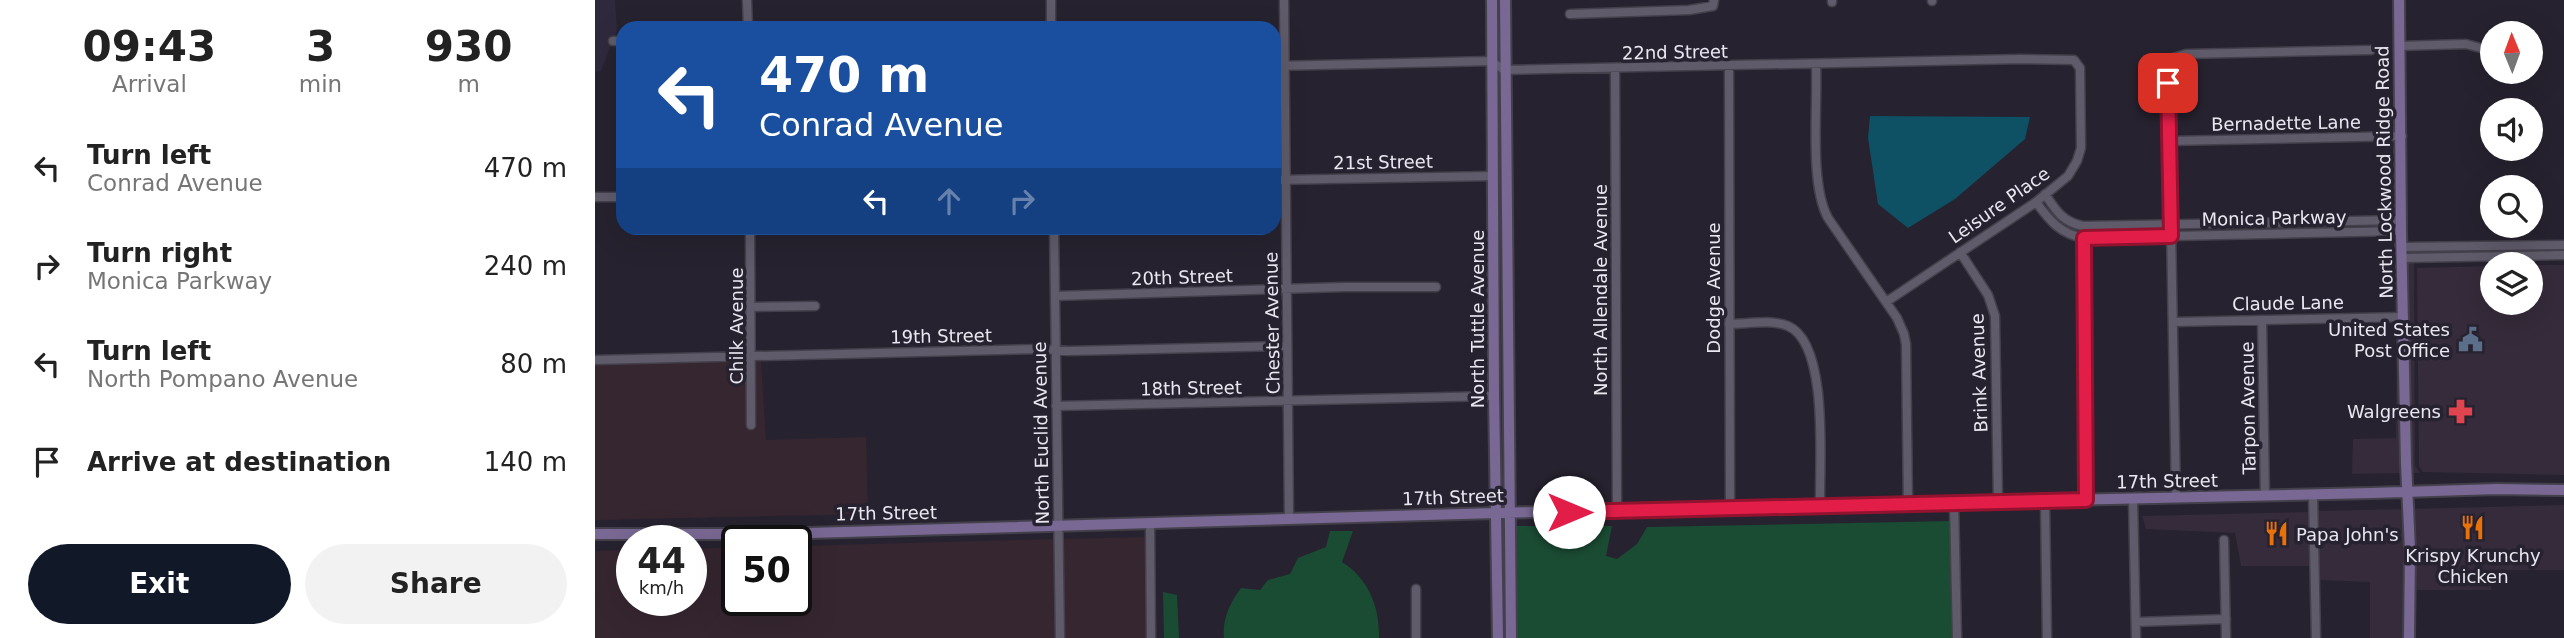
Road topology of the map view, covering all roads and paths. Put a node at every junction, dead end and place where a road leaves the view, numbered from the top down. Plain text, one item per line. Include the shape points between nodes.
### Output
1 (747, 0) edge
2 (1052, 0) edge
3 (1284, 0) edge
4 (1492, 0) edge
5 (1505, 0) edge
6 (2399, 0) edge
7 (1713, 3) edge
8 (1570, 14) dead end
9 (748, 21) edge
10 (1051, 21) edge
11 (2400, 46) junction
12 (2480, 48) edge
13 (2371, 50) dead end
14 (1492, 61) junction
15 (2078, 63) joint
16 (1816, 64) junction
17 (1281, 65) edge
18 (1285, 65) junction
19 (1729, 66) junction
20 (1615, 69) junction
21 (1504, 70) junction
22 (2402, 136) junction
23 (2171, 141) junction
24 (1493, 176) junction
25 (1281, 179) edge
26 (1286, 179) junction
27 (2045, 194) junction
28 (595, 197) edge
29 (616, 197) edge
30 (2036, 202) junction
31 (2171, 224) junction
32 (2401, 225) junction
33 (2083, 226) junction
34 (750, 235) edge
35 (1054, 235) edge
36 (2171, 236) junction
37 (2084, 238) junction
38 (2564, 245) edge
39 (1960, 252) junction
40 (2402, 253) junction
41 (2564, 255) edge
42 (1436, 287) dead end
43 (1287, 290) junction
44 (1055, 296) junction
45 (1886, 302) junction
46 (814, 306) dead end
47 (752, 307) junction
48 (2404, 317) junction
49 (2262, 320) junction
50 (2173, 322) junction
51 (1729, 324) junction
52 (1287, 346) junction
53 (1056, 350) junction
54 (752, 356) junction
55 (595, 359) edge
56 (1494, 396) junction
57 (1289, 402) junction
58 (1056, 406) junction
59 (751, 425) dead end
60 (2564, 490) edge
61 (2408, 491) junction
62 (2313, 495) junction
63 (2265, 496) junction
64 (2176, 498) junction
65 (2133, 499) junction
66 (2086, 500) junction
67 (2045, 501) junction
68 (1998, 502) junction
69 (1954, 503) junction
70 (1908, 505) junction
71 (1820, 507) junction
72 (1730, 509) junction
73 (1618, 512) junction
74 (1496, 513) junction
75 (1509, 513) junction
76 (1289, 519) junction
77 (1150, 524) junction
78 (1058, 526) junction
79 (595, 534) edge
80 (2224, 540) dead end
81 (1416, 589) dead end
82 (2225, 619) junction
83 (2136, 622) junction
84 (1060, 638) edge
85 (1151, 638) edge
86 (1416, 638) edge
87 (1498, 638) edge
88 (1511, 638) edge
89 (1957, 638) edge
90 (2046, 638) edge
91 (2136, 638) edge
92 (2226, 638) edge
93 (2316, 638) edge
94 (2409, 638) edge

1 - 9 street
2 - 10 street
3 - 18 street, Chester Avenue
4 - 14 main road, North Tuttle Avenue
5 - 21 main road, North Tuttle Avenue
6 - 11 main road, North Lockwood Ridge Road
7 - 8 street via 1689,10
11 - 12 street
11 - 22 main road, North Lockwood Ridge Road
13 - 23 street via 2177,55 2168,66
14 - 18 street
14 - 21 street
14 - 24 main road, North Tuttle Avenue
15 - 16 street, 22nd Street via 2071,58
15 - 27 street, Leisure Place via 2080,153 2068,176
16 - 19 street, 22nd Street
16 - 45 street via 1820,200
17 - 18 street
18 - 26 street, Chester Avenue
19 - 20 street, 22nd Street
19 - 51 street, Dodge Avenue
20 - 21 street, 22nd Street
20 - 73 street, North Allendale Avenue
21 - 75 main road, North Tuttle Avenue
22 - 23 street, Bernadette Lane
22 - 32 main road, North Lockwood Ridge Road
23 - 31 street
24 - 26 street, 21st Street
24 - 56 main road, North Tuttle Avenue
25 - 26 street, 21st Street
26 - 43 street, Chester Avenue
27 - 30 street, Leisure Place
27 - 33 street via 2061,218
28 - 29 street
30 - 37 street, Monica Parkway via 2052,225
30 - 39 street, Leisure Place
31 - 32 street, Monica Parkway
31 - 33 street, Monica Parkway
31 - 36 street
32 - 36 street, Monica Parkway
32 - 40 main road, North Lockwood Ridge Road
33 - 37 street
34 - 47 street, Chilk Avenue
35 - 44 street, North Euclid Avenue
36 - 37 street, Monica Parkway
36 - 50 street
37 - 66 street
38 - 40 street
39 - 45 street, Leisure Place
39 - 68 street, Brink Avenue via 1988,295 1995,316
40 - 41 street
40 - 48 main road, North Lockwood Ridge Road
42 - 43 street, 20th Street
43 - 44 street, 20th Street
43 - 52 street, Chester Avenue
44 - 53 street, North Euclid Avenue
45 - 70 street via 1901,324 1906,344
46 - 47 street
47 - 54 street, Chilk Avenue
48 - 49 street, Claude Lane
48 - 61 main road, North Lockwood Ridge Road
49 - 50 street, Claude Lane
49 - 63 street, Tarpon Avenue
50 - 64 street
51 - 71 street via 1786,325 1799,334 1810,352 1818,385
51 - 72 street, Dodge Avenue
52 - 53 street, 19th Street
52 - 57 street, Chester Avenue
53 - 54 street, 19th Street
53 - 58 street, North Euclid Avenue
54 - 55 street, 19th Street
54 - 59 street, Chilk Avenue
56 - 57 street, 18th Street
56 - 74 main road, North Tuttle Avenue
57 - 58 street, 18th Street
57 - 76 street, Chester Avenue
58 - 78 street, North Euclid Avenue
60 - 61 main road, 17th Street
61 - 62 main road, 17th Street
61 - 94 main road, North Lockwood Ridge Road
62 - 63 main road, 17th Street
62 - 93 street
63 - 64 main road, 17th Street
64 - 65 main road, 17th Street
65 - 66 main road, 17th Street
65 - 83 street
66 - 67 main road, 17th Street
67 - 68 main road, 17th Street
67 - 90 street
68 - 69 main road, 17th Street
69 - 70 main road, 17th Street
69 - 89 street
70 - 71 main road, 17th Street
71 - 72 main road, 17th Street
72 - 73 main road, 17th Street
73 - 75 main road, 17th Street
74 - 75 main road, 17th Street
74 - 76 main road, 17th Street
74 - 87 main road, North Tuttle Avenue
75 - 88 main road, North Tuttle Avenue
76 - 77 main road, 17th Street
77 - 78 main road, 17th Street
77 - 85 street
78 - 79 main road, 17th Street
78 - 84 street, North Euclid Avenue
80 - 82 street
81 - 86 street
82 - 83 street
82 - 92 street
83 - 91 street

